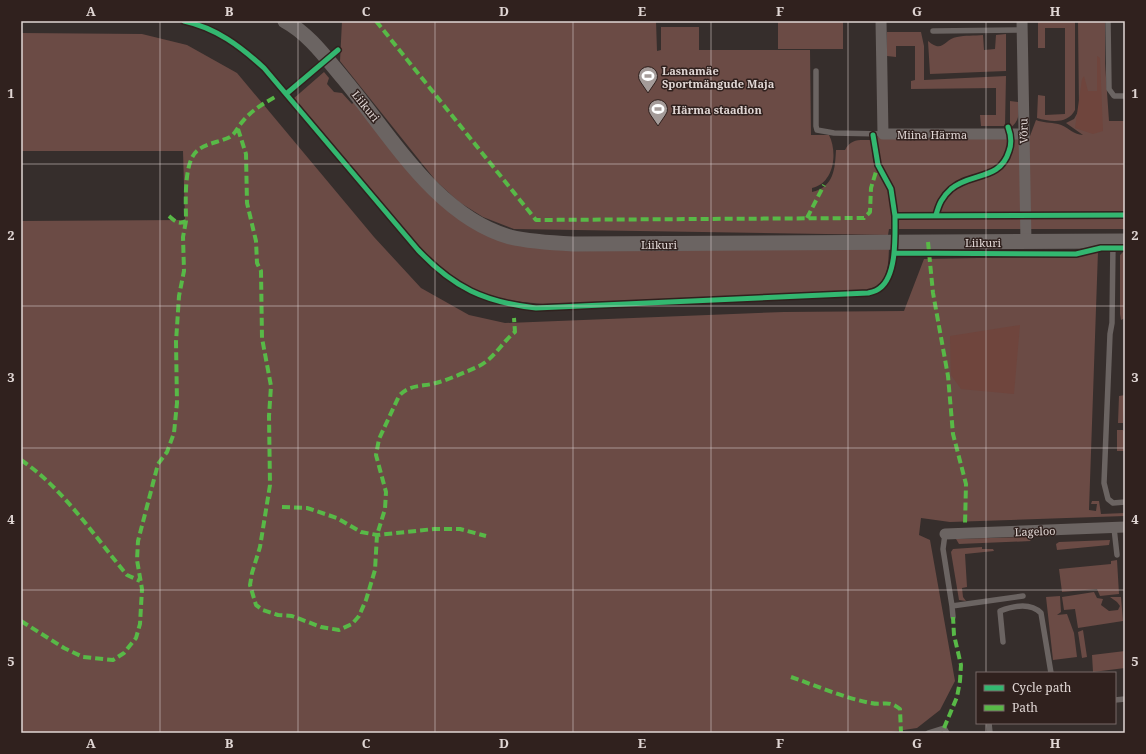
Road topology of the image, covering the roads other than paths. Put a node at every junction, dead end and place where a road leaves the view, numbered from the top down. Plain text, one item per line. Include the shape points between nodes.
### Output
1 (285, 21) edge
2 (881, 21) edge
3 (1108, 21) edge
4 (1023, 25) edge
5 (933, 31) dead end
6 (816, 71) dead end
7 (1125, 96) edge
8 (883, 134) junction
9 (1023, 134) junction
10 (1119, 241) edge
11 (1026, 242) junction
12 (1125, 502) edge
13 (1120, 528) edge
14 (945, 534) joint
15 (1117, 555) dead end
16 (1023, 596) dead end
17 (952, 606) junction
18 (953, 617) dead end
19 (1003, 642) dead end
20 (1051, 672) edge
21 (928, 733) edge
22 (947, 733) edge

1 - 11 street, Liikuri via 302,33 323,54 422,176 445,200 477,223 510,236 539,242 574,244
2 - 8 street, Miina Härma
3 - 7 lane via 1109,89 1114,96
4 - 5 lane
4 - 9 street, Võru
6 - 8 lane via 817,130
8 - 9 street, Miina Härma
9 - 11 street, Võru
10 - 11 street, Liikuri
10 - 12 lane via 1110,334 1104,483 1108,499 1113,503
13 - 14 street, Lageloo
13 - 15 lane
14 - 17 lane via 943,549
16 - 17 lane
17 - 18 lane
19 - 20 lane via 1000,611 1022,606 1035,607 1041,613
21 - 22 lane via 944,728

